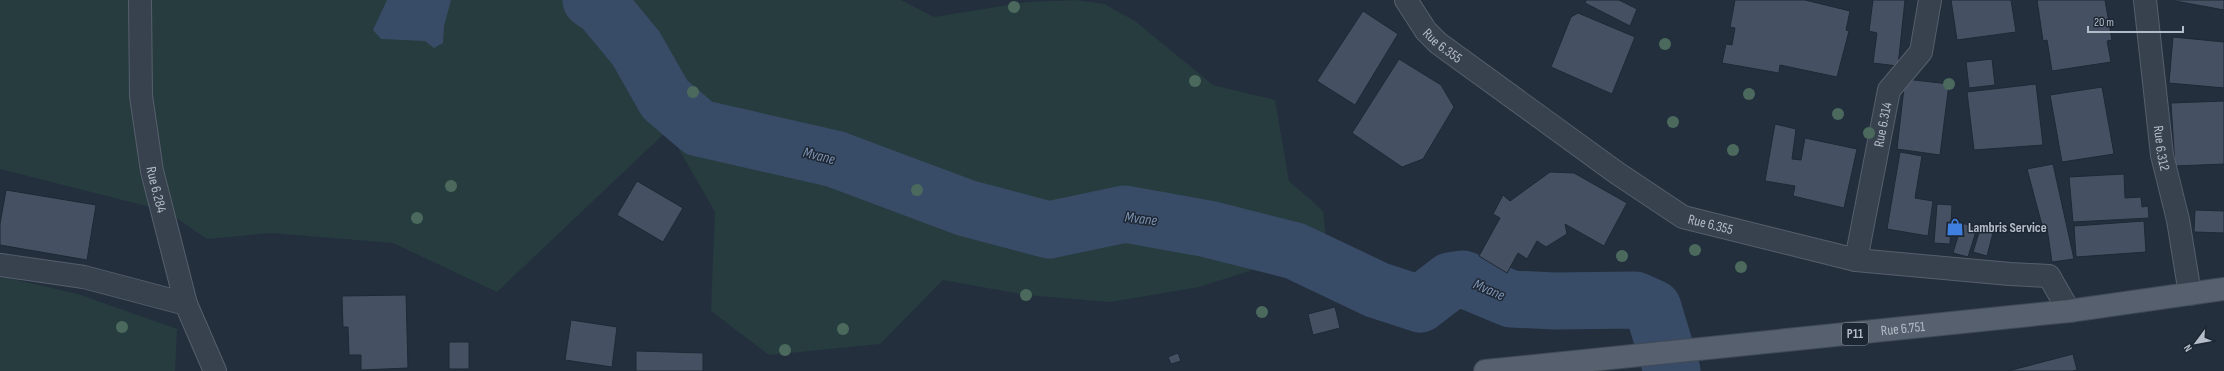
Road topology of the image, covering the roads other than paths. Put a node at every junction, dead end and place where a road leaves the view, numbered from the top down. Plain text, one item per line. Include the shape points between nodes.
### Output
1 (140, 0) edge
2 (1406, 0) edge
3 (1930, 0) edge
4 (2145, 0) edge
5 (1856, 260) junction
6 (0, 265) edge
7 (2224, 289) edge
8 (2190, 294) junction
9 (186, 304) junction
10 (2069, 311) junction
11 (1531, 368) edge
12 (215, 371) edge
13 (1485, 371) edge

1 - 9 street, Rue 6.284 via 141,96 150,156
2 - 5 street, Rue 6.355 via 1426,31 1438,43 1617,172 1683,216
3 - 5 street, Rue 6.314 via 1921,52 1889,90
4 - 8 street, Rue 6.312 via 2162,155 2178,220
5 - 10 street, Rue 6.355 via 2049,276
6 - 9 street via 84,277
7 - 8 main road, Rue 6.751 / P11
8 - 10 main road, Rue 6.751 / P11
9 - 12 street, Rue 6.284
10 - 11 main road, Rue 6.751 / P11
11 - 13 main road, Rue 6.751 / P11

